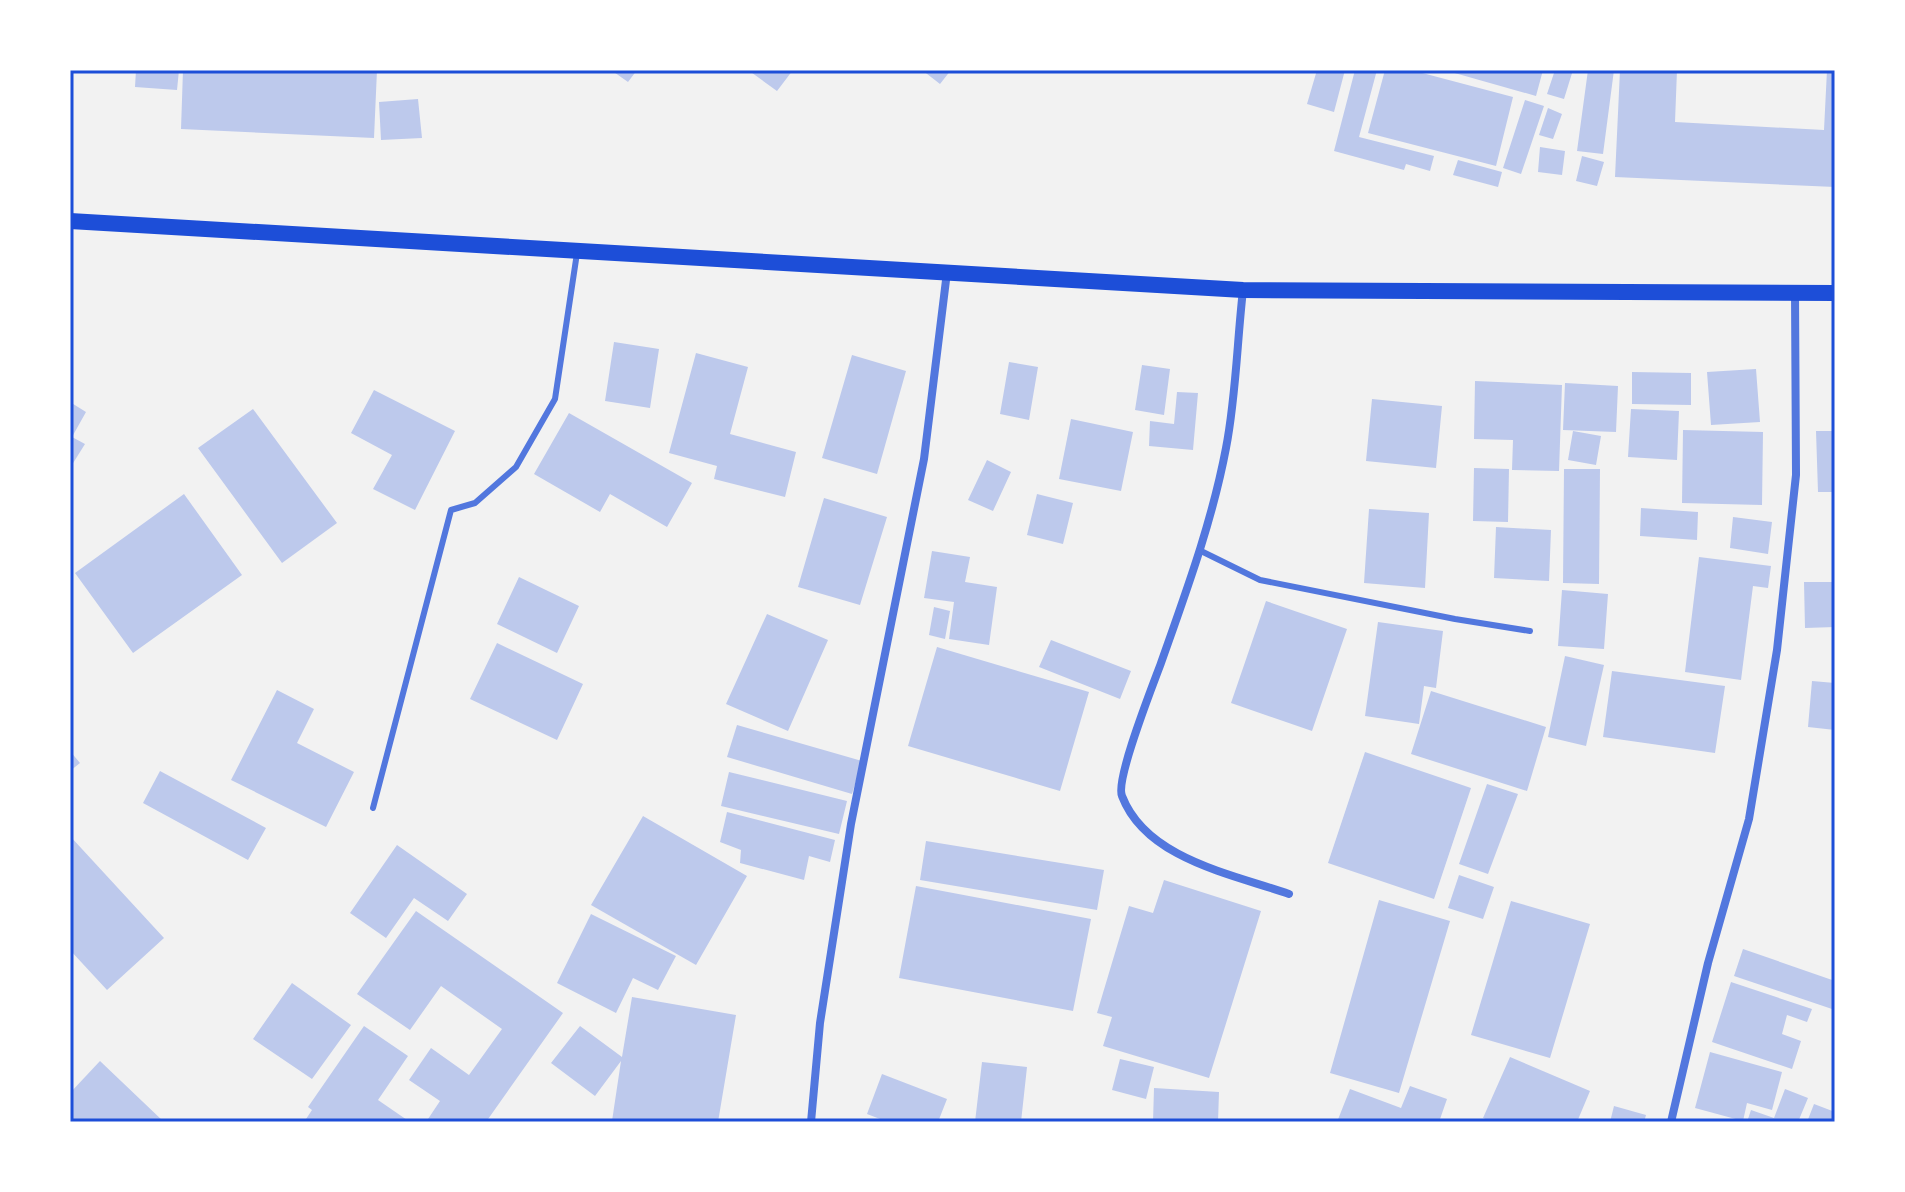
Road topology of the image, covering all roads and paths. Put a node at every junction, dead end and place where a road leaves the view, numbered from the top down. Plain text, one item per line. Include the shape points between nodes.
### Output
1 (70, 221) edge
2 (577, 250) junction
3 (947, 272) junction
4 (1243, 290) junction
5 (1795, 291) junction
6 (1835, 293) edge
7 (1201, 551) junction
8 (1530, 631) dead end
9 (373, 808) dead end
10 (1289, 894) dead end
11 (811, 1122) edge
12 (1671, 1122) edge

1 - 2 main road
2 - 3 main road
2 - 9 lane via 555,399 516,467 475,503 451,510
3 - 4 main road
3 - 11 street via 924,459 851,824 820,1023
4 - 5 main road
4 - 7 street via 1226,446
5 - 6 main road
5 - 12 street via 1796,475 1777,650 1749,819
7 - 8 lane via 1260,580
7 - 10 street via 1120,793 1139,827 1167,848 1195,863

